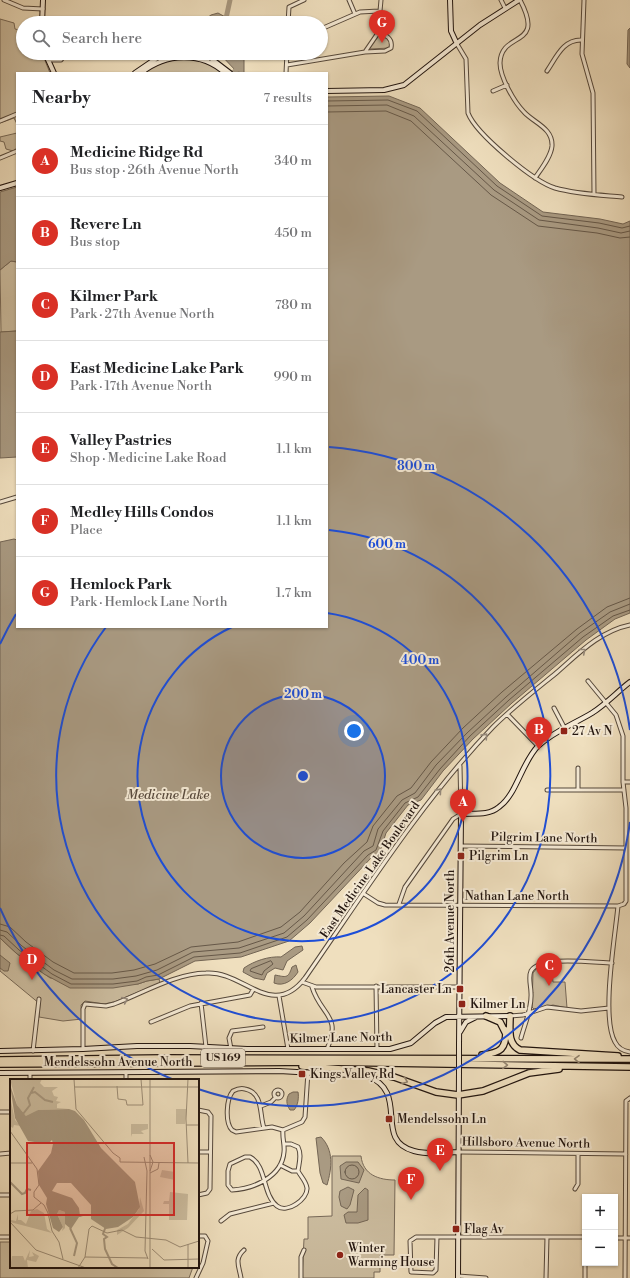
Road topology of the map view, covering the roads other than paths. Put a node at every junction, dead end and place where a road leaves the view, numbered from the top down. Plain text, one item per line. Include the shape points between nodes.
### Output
1 (4, 0) edge
2 (43, 0) edge
3 (304, 0) edge
4 (350, 0) edge
5 (380, 0) edge
6 (450, 0) edge
7 (501, 0) edge
8 (519, 0) edge
9 (584, 0) edge
10 (505, 8) junction
11 (43, 9) junction
12 (379, 10) junction
13 (355, 14) junction
14 (42, 16) edge
15 (288, 16) edge
16 (328, 26) edge
17 (378, 33) junction
18 (582, 40) junction
19 (457, 44) junction
20 (365, 52) junction
21 (328, 58) edge
22 (48, 60) joint
23 (61, 60) edge
24 (154, 60) edge
25 (166, 60) edge
26 (203, 60) edge
27 (213, 60) edge
28 (287, 60) edge
29 (317, 60) edge
30 (287, 65) junction
31 (54, 72) edge
32 (136, 72) edge
33 (143, 72) edge
34 (228, 72) edge
35 (286, 72) edge
36 (547, 72) dead end
37 (507, 85) junction
38 (328, 91) edge
39 (493, 91) dead end
40 (16, 114) edge
41 (0, 121) edge
42 (16, 151) edge
43 (0, 158) edge
44 (535, 178) junction
45 (16, 183) edge
46 (0, 188) edge
47 (594, 194) junction
48 (622, 197) dead end
49 (16, 497) edge
50 (0, 502) edge
51 (630, 625) edge
52 (588, 681) dead end
53 (630, 682) edge
54 (606, 702) junction
55 (554, 708) dead end
56 (507, 714) junction
57 (564, 727) junction
58 (538, 746) junction
59 (460, 766) junction
60 (578, 768) dead end
61 (623, 782) junction
62 (630, 782) edge
63 (547, 790) dead end
64 (578, 790) junction
65 (624, 790) junction
66 (461, 814) junction
67 (461, 846) junction
68 (626, 848) junction
69 (628, 864) edge
70 (364, 894) junction
71 (399, 904) junction
72 (460, 904) junction
73 (618, 906) junction
74 (612, 963) junction
75 (302, 982) junction
76 (376, 986) junction
77 (312, 987) junction
78 (460, 988) junction
79 (254, 990) junction
80 (279, 996) junction
81 (39, 999) dead end
82 (201, 1004) junction
83 (609, 1008) junction
84 (529, 1013) junction
85 (459, 1016) junction
86 (483, 1016) junction
87 (508, 1016) junction
88 (150, 1022) dead end
89 (263, 1027) dead end
90 (459, 1034) junction
91 (506, 1034) junction
92 (521, 1038) dead end
93 (206, 1046) junction
94 (231, 1048) junction
95 (288, 1049) junction
96 (327, 1049) junction
97 (377, 1049) junction
98 (33, 1050) junction
99 (83, 1050) junction
100 (0, 1051) edge
101 (630, 1052) edge
102 (446, 1058) junction
103 (630, 1058) edge
104 (0, 1060) edge
105 (270, 1062) junction
106 (0, 1064) edge
107 (603, 1066) junction
108 (630, 1067) edge
109 (126, 1072) junction
110 (308, 1072) junction
111 (0, 1073) edge
112 (30, 1073) junction
113 (30, 1079) edge
114 (126, 1079) edge
115 (458, 1095) junction
116 (276, 1097) dead end
117 (628, 1098) edge
118 (261, 1106) junction
119 (199, 1110) edge
120 (392, 1125) joint
121 (264, 1128) junction
122 (283, 1130) junction
123 (284, 1144) junction
124 (199, 1152) edge
125 (210, 1152) junction
126 (458, 1152) junction
127 (578, 1154) junction
128 (626, 1154) junction
129 (280, 1165) junction
130 (298, 1171) junction
131 (264, 1180) junction
132 (575, 1189) dead end
133 (199, 1194) edge
134 (625, 1198) junction
135 (630, 1198) edge
136 (274, 1202) junction
137 (221, 1221) dead end
138 (199, 1236) edge
139 (437, 1237) junction
140 (458, 1237) junction
141 (547, 1237) junction
142 (582, 1237) edge
143 (618, 1238) edge
144 (625, 1238) junction
145 (630, 1238) edge
146 (244, 1250) dead end
147 (304, 1250) dead end
148 (584, 1266) edge
149 (630, 1276) edge
150 (458, 1277) edge
151 (625, 1277) edge
152 (196, 1278) edge
153 (241, 1278) edge
154 (301, 1278) edge
155 (486, 1278) edge
156 (546, 1278) edge
157 (584, 1278) edge

1 - 11 street via 23,8
2 - 11 street
3 - 15 street via 289,7
4 - 13 street
5 - 12 street
6 - 19 street via 451,31
7 - 10 street
8 - 10 street
8 - 37 street via 529,24 523,36 508,46 502,54 500,69
9 - 18 street
10 - 19 street
11 - 14 street
12 - 13 street
12 - 17 street
13 - 16 street
17 - 20 street
17 - 20 street via 389,38 391,48 385,52
18 - 36 street via 566,44
18 - 47 street via 584,61 593,93
19 - 38 street via 410,81 397,88
19 - 44 street via 466,59 470,117 491,141
20 - 21 street
22 - 23 street
22 - 31 street
24 - 32 street
25 - 33 street
26 - 34 street
27 - 34 street
28 - 30 street
29 - 30 street
30 - 35 street
37 - 39 street
37 - 44 street via 520,107 548,131 552,141 551,151
40 - 41 street
42 - 43 street
44 - 47 street via 555,188
45 - 46 street
47 - 48 street
49 - 50 street
56 -> 51 street, East Medicine Lake Boulevard via 593,643 618,628
52 - 54 street
53 - 54 street
54 - 57 street via 584,718
54 - 61 street via 616,715 621,728
55 - 57 street
56 - 58 street
59 -> 56 street, East Medicine Lake Boulevard
57 - 58 street
58 - 66 street via 523,767 508,798 500,807 483,814
59 - 66 street, 26th Avenue North
70 -> 59 street, East Medicine Lake Boulevard via 421,811
60 - 64 street
61 - 62 street
61 - 65 street
63 - 64 street
64 - 65 street
65 - 68 street
66 - 67 street, 26th Avenue North
66 - 71 street via 453,819 405,887
67 - 68 street, Pilgrim Lane North
67 - 72 street, 26th Avenue North
68 - 69 street
69 - 73 street, Nathan Lane North via 626,901
70 - 71 street, Nathan Lane North via 380,904
70 - 75 street, East Medicine Lake Boulevard
71 - 72 street, Nathan Lane North
72 - 73 street, Nathan Lane North
72 - 78 street, 26th Avenue North
73 - 74 street
74 - 83 street
74 - 84 street via 563,961 536,966 530,976
75 - 77 street
75 - 80 street, East Medicine Lake Boulevard via 292,992
76 - 77 street
76 - 78 street
76 - 97 street
77 - 96 street via 333,1026 333,1035
78 - 85 street, 26th Avenue North
79 - 80 street
79 - 82 street via 250,995
99 -> 79 street via 83,1008 87,1003 106,1006 114,1004 171,980 207,972 226,975
80 - 95 street
81 - 98 street
82 - 88 street
82 - 93 street
83 - 84 street, Kilmer Lane North via 581,1011 550,1007
83 - 101 street via 613,1038 618,1046
84 - 87 street, Kilmer Lane North
84 - 92 street
85 - 86 street, Kilmer Lane North
85 - 90 street, 26th Avenue North
85 - 97 street, Kilmer Lane North via 440,1020 404,1046
86 - 87 street, Kilmer Lane North
86 - 90 street via 466,1022
86 - 91 highway via 500,1022
87 - 91 highway
87 - 103 highway via 510,1040 520,1050
89 - 94 street via 232,1031 229,1038
90 - 115 street, 26th Avenue North, bridge
91 - 102 highway via 504,1046 496,1053
93 - 94 street, Kilmer Lane North
93 - 99 street, Kilmer Lane North via 137,1046
94 - 95 street, Kilmer Lane North
95 - 96 street, Kilmer Lane North
96 - 97 street, Kilmer Lane North
98 - 99 street, Kilmer Lane North
98 - 100 street, Kilmer Lane North
103 -> 102 highway, US 169
102 - 104 highway, US 169
105 - 106 highway, US 169
105 -> 107 highway, US 169
105 -> 115 highway via 368,1071 436,1092
107 - 108 highway, US 169
107 - 115 highway via 535,1072 519,1076 483,1092
109 - 110 street, Mendelssohn Avenue North
109 - 112 street, Mendelssohn Avenue North
109 - 114 street
110 - 120 street, Mendelssohn Avenue North via 362,1076 377,1080 390,1096
110 - 122 street via 305,1117 299,1124
111 - 112 street, Mendelssohn Avenue North
112 - 113 street
115 - 126 street, 26th Avenue North
116 - 118 street
117 - 128 street
118 - 121 street
118 - 121 street via 253,1092 236,1089 229,1097 228,1124 230,1129 236,1132
119 - 125 street via 208,1112 211,1116
120 - 126 street, Hillsboro Avenue North via 400,1142 410,1150
121 - 122 street via 276,1127
122 - 123 street
123 - 129 street
123 - 130 street via 295,1145 299,1150
124 - 125 street
125 - 133 street via 210,1189 207,1193
126 - 127 street, Hillsboro Avenue North
126 - 140 street, 26th Avenue North
127 - 128 street, Hillsboro Avenue North
127 - 132 street via 578,1184
128 - 134 street
129 - 130 street
129 - 131 street via 275,1173
130 - 136 street via 307,1187 303,1198 285,1207
131 - 131 street via 256,1162 250,1157 232,1162 229,1167 230,1189
131 - 136 street
134 - 135 street
134 - 144 street
136 - 137 street via 230,1214
138 - 152 street via 207,1238 206,1255
139 - 139 street via 436,1270 413,1273 410,1270 410,1241 416,1237
139 - 140 street
140 - 141 street
140 - 150 street, 26th Avenue North
141 - 142 street
141 - 156 street
143 - 144 street
144 - 145 street
144 - 151 street
146 - 153 street via 238,1259
147 - 154 street via 301,1257
148 - 157 street
149 - 151 street
150 - 155 street

